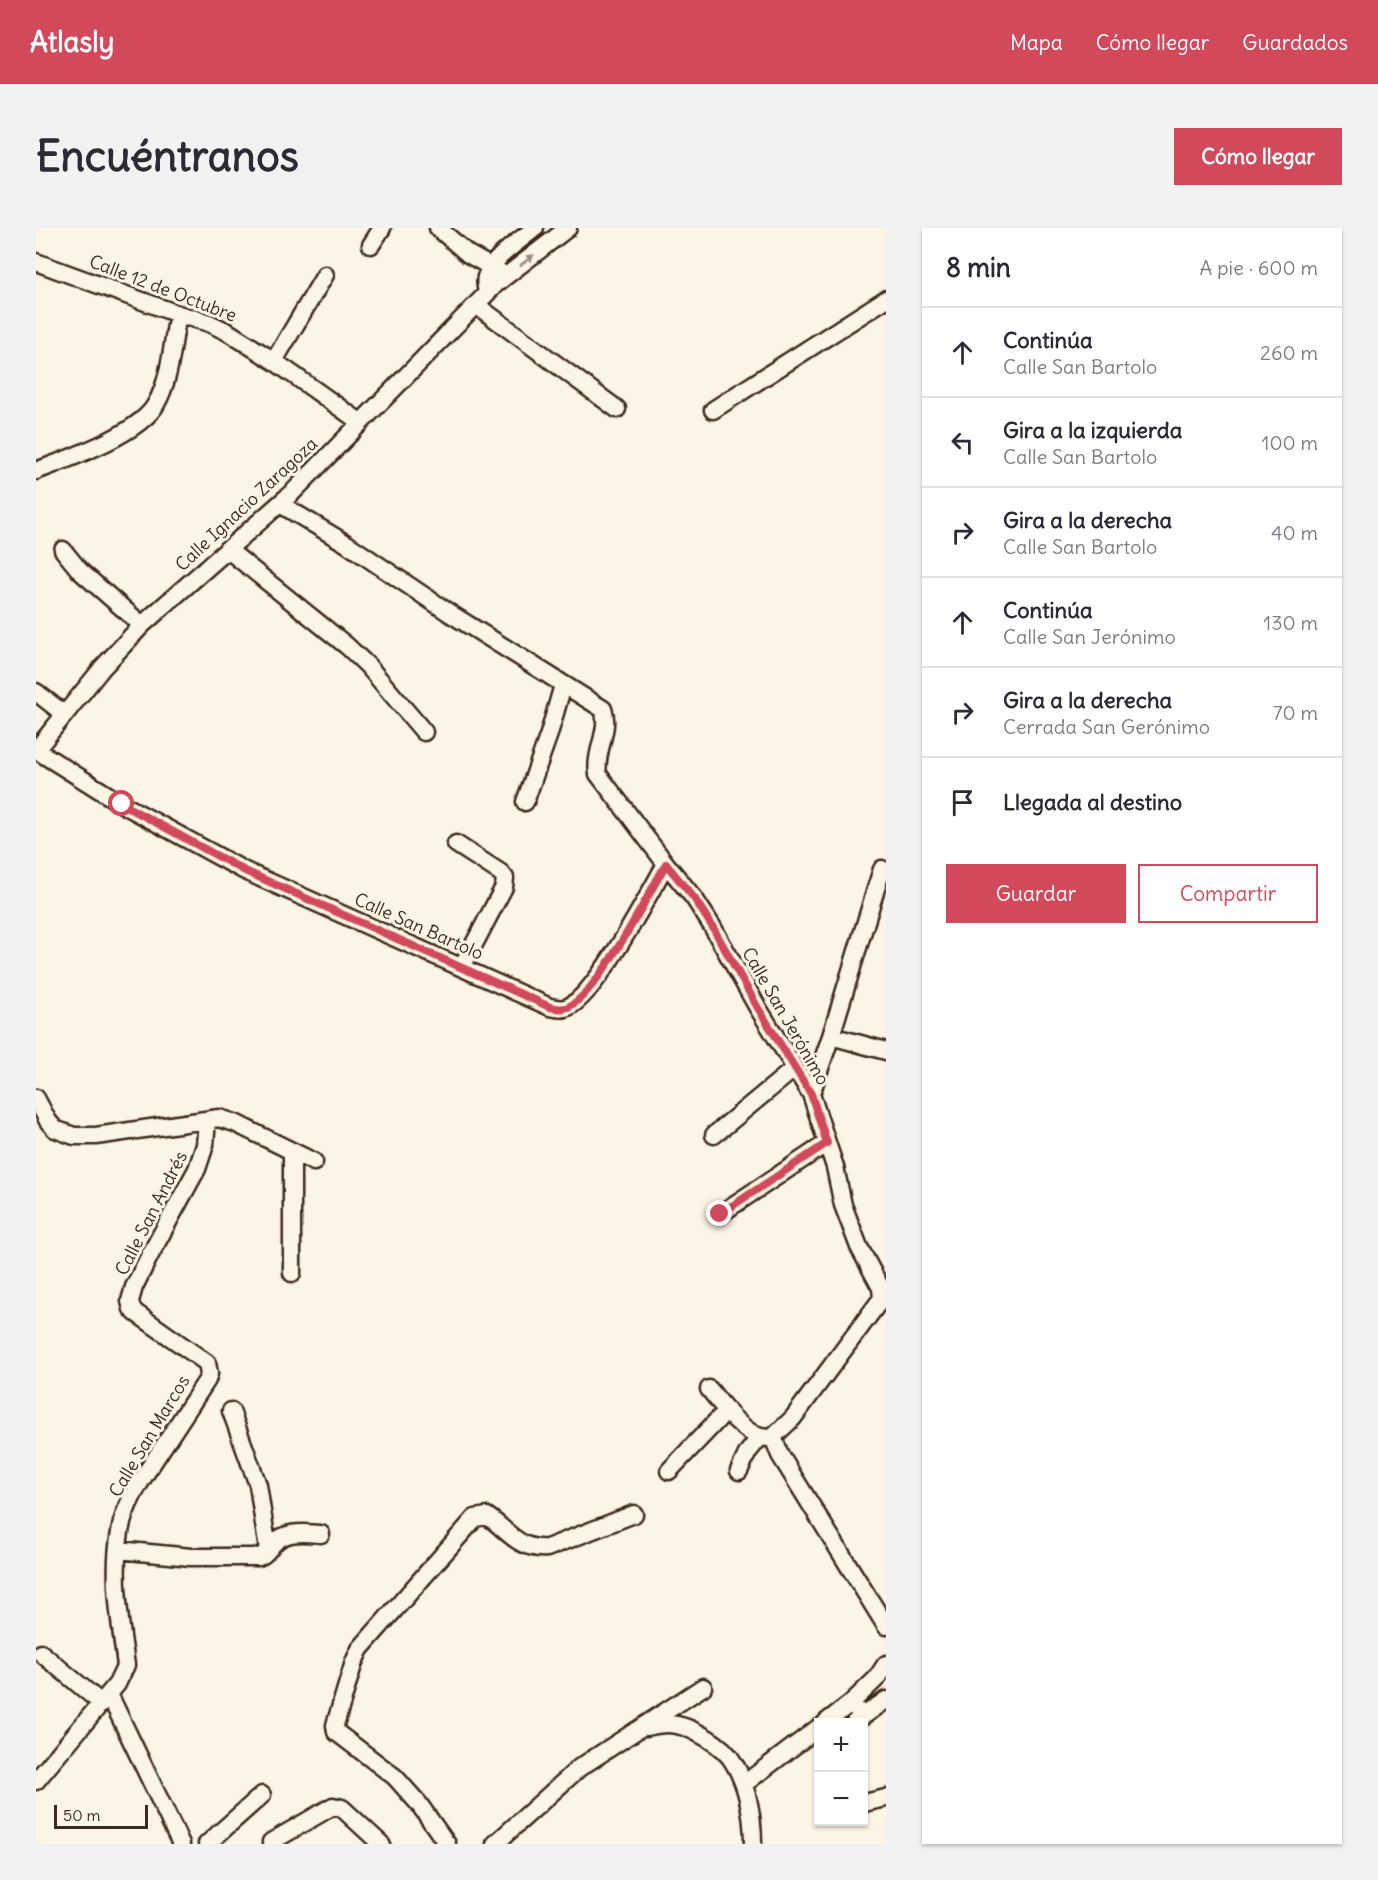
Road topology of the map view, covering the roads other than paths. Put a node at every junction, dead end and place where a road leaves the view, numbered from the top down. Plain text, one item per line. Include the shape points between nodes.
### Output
1 (382, 228) edge
2 (438, 228) edge
3 (535, 228) edge
4 (568, 228) edge
5 (371, 245) dead end
6 (36, 262) edge
7 (485, 264) junction
8 (325, 275) dead end
9 (507, 275) junction
10 (487, 293) junction
11 (886, 298) edge
12 (476, 305) junction
13 (178, 314) junction
14 (274, 361) junction
15 (617, 409) dead end
16 (712, 410) dead end
17 (360, 422) junction
18 (36, 471) edge
19 (280, 504) junction
20 (227, 549) junction
21 (63, 550) dead end
22 (142, 625) junction
23 (563, 685) junction
24 (36, 692) edge
25 (64, 714) junction
26 (424, 732) dead end
27 (36, 750) edge
28 (525, 802) dead end
29 (456, 844) dead end
30 (666, 864) junction
31 (882, 869) dead end
32 (462, 967) junction
33 (831, 1036) junction
34 (886, 1051) edge
35 (795, 1068) junction
36 (811, 1094) junction
37 (36, 1098) edge
38 (207, 1120) junction
39 (714, 1135) dead end
40 (827, 1143) junction
41 (292, 1152) junction
42 (314, 1162) dead end
43 (720, 1214) dead end
44 (292, 1273) dead end
45 (208, 1367) joint
46 (709, 1389) dead end
47 (727, 1410) junction
48 (231, 1412) dead end
49 (766, 1437) junction
50 (739, 1471) dead end
51 (669, 1472) dead end
52 (634, 1514) dead end
53 (321, 1534) dead end
54 (118, 1550) junction
55 (268, 1550) junction
56 (886, 1626) edge
57 (41, 1653) dead end
58 (886, 1664) edge
59 (703, 1687) dead end
60 (105, 1699) junction
61 (886, 1700) edge
62 (856, 1714) edge
63 (841, 1718) edge
64 (635, 1731) junction
65 (814, 1732) edge
66 (36, 1781) edge
67 (744, 1784) junction
68 (262, 1795) dead end
69 (886, 1798) edge
70 (868, 1802) edge
71 (271, 1842) dead end
72 (181, 1844) edge
73 (207, 1844) edge
74 (381, 1844) edge
75 (447, 1844) edge
76 (495, 1844) edge
77 (753, 1844) edge

1 - 5 street
2 - 7 street
3 - 7 street
9 -> 4 street, Calle Ignacio Zaragoza
6 - 13 street, Calle 12 de Octubre
7 - 9 street
7 - 10 street
8 - 14 street
9 - 10 street, Calle Ignacio Zaragoza
10 - 12 street, Calle Ignacio Zaragoza
11 - 16 street
12 - 15 street
12 - 17 street, Calle Ignacio Zaragoza
13 - 14 street, Calle 12 de Octubre via 228,332
13 - 18 street via 164,386 147,417 83,453
14 - 17 street, Calle 12 de Octubre
17 - 19 street, Calle Ignacio Zaragoza
19 - 20 street, Calle Ignacio Zaragoza
19 - 23 street
20 - 22 street, Calle Ignacio Zaragoza
20 - 26 street via 347,646
21 - 22 street via 80,571
22 - 25 street, Calle Ignacio Zaragoza
23 - 28 street
23 - 30 street via 603,709 598,774
24 - 25 street
25 - 27 street, Calle Ignacio Zaragoza
27 - 32 street, Calle San Bartolo via 130,809 245,871
29 - 32 street via 505,878 504,887
30 - 32 street, Calle San Bartolo via 603,970 569,1007 550,1007
30 - 35 street, Calle San Jerónimo via 712,926
31 - 33 street
33 - 34 street
33 - 36 street
35 - 36 street, Calle San Jerónimo
35 - 39 street
36 - 40 street, Calle San Jerónimo
37 - 38 street, Calle San Andrés via 55,1129 74,1136
38 - 41 street via 228,1120
38 - 45 street, Calle San Andrés via 205,1145 197,1169 130,1301 136,1313
40 - 43 street
40 - 49 street, Calle San Jerónimo via 843,1205 882,1298 793,1418
41 - 42 street
41 - 44 street
45 - 54 street, Calle San Marcos via 207,1380 132,1497
46 - 47 street
47 - 49 street via 753,1434
47 - 51 street
48 - 55 street via 258,1485
49 - 50 street via 748,1452
49 - 56 street
52 - 75 street via 537,1549 520,1543 487,1516 474,1518 360,1649 336,1732 395,1778
53 - 55 street via 281,1537
54 - 55 street via 192,1557 259,1557
54 - 60 street, Calle San Marcos via 118,1605 126,1665
57 - 60 street
58 - 62 street
59 - 64 street
60 - 66 street, Calle San Marcos
60 - 72 street
61 - 62 street
62 - 63 street
64 - 67 street via 664,1723 687,1727 712,1740 729,1756
64 - 76 street via 579,1768
65 - 67 street
67 - 77 street
68 - 73 street
69 - 70 street
71 - 74 street via 333,1806 342,1808

